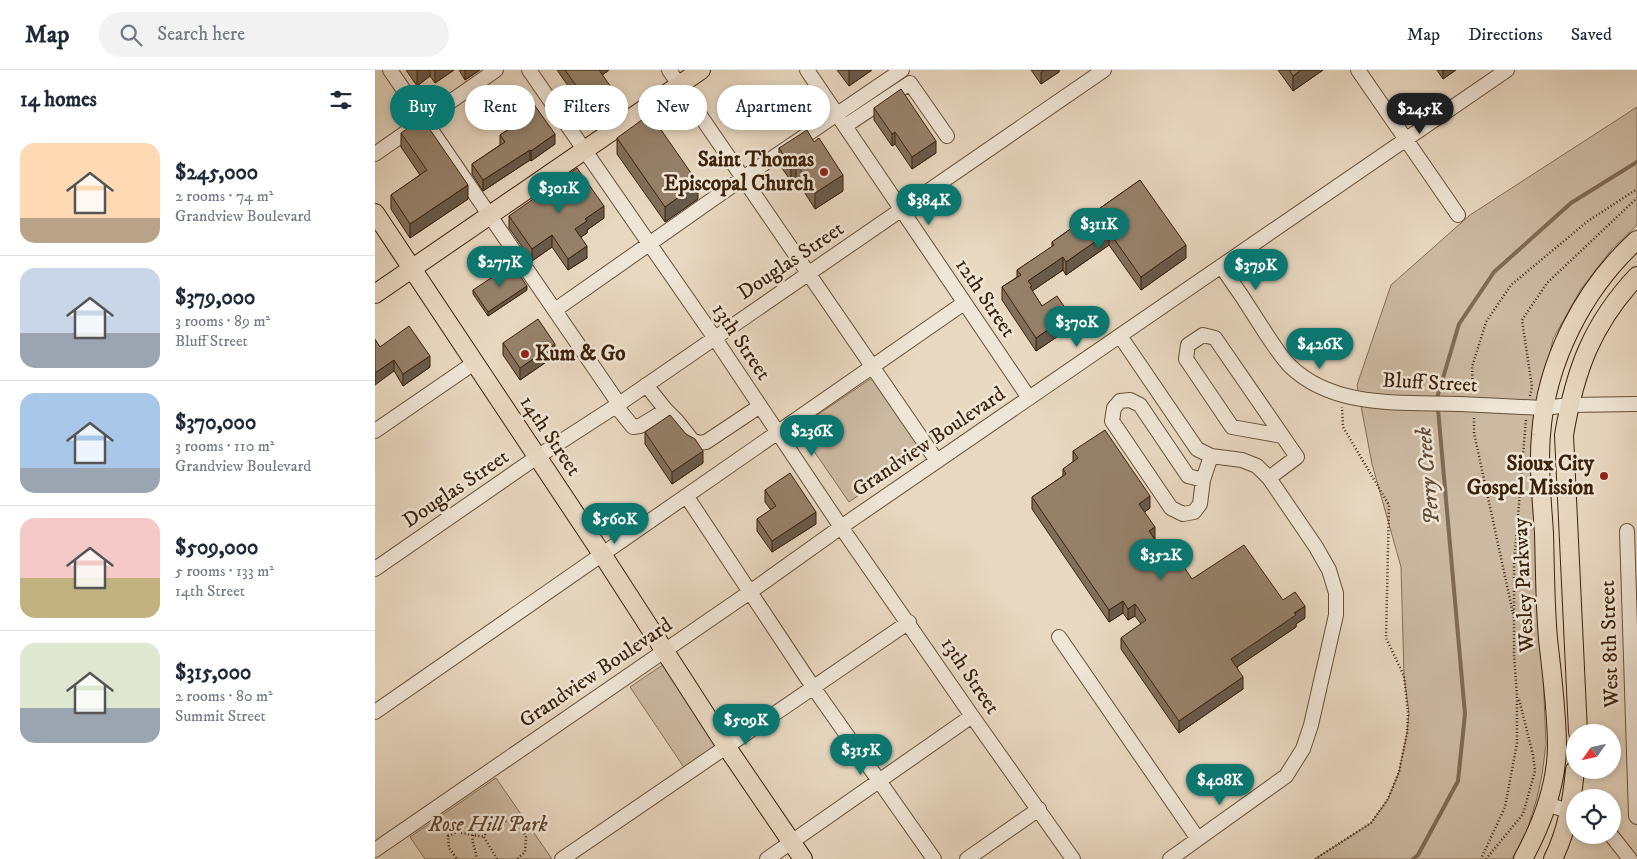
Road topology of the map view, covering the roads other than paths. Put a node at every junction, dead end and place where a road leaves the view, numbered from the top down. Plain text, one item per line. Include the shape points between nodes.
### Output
1 (390, 70) edge
2 (496, 70) edge
3 (529, 70) edge
4 (669, 70) edge
5 (701, 70) edge
6 (807, 70) edge
7 (902, 70) edge
8 (1104, 70) edge
9 (1359, 70) edge
10 (1503, 71) edge
11 (1087, 75) edge
12 (400, 85) edge
13 (679, 85) joint
14 (455, 98) edge
15 (638, 113) edge
16 (841, 120) junction
17 (707, 126) edge
18 (410, 130) edge
19 (431, 130) edge
20 (947, 136) dead end
21 (1406, 139) junction
22 (584, 150) junction
23 (375, 154) edge
24 (743, 178) junction
25 (901, 211) junction
26 (375, 213) edge
27 (490, 214) junction
28 (1459, 215) dead end
29 (1637, 240) edge
30 (649, 243) junction
31 (1221, 266) junction
32 (412, 268) junction
33 (807, 273) junction
34 (1637, 276) edge
35 (375, 294) edge
36 (964, 304) junction
37 (555, 310) junction
38 (1120, 336) junction
39 (714, 337) junction
40 (474, 363) junction
41 (873, 368) junction
42 (646, 385) junction
43 (1029, 398) junction
44 (1637, 404) edge
45 (617, 405) junction
46 (1569, 405) junction
47 (761, 406) junction
48 (1535, 408) junction
49 (666, 410) junction
50 (375, 430) edge
51 (778, 432) junction
52 (1283, 436) junction
53 (1211, 456) junction
54 (537, 457) junction
55 (937, 461) junction
56 (1269, 478) junction
57 (1203, 480) junction
58 (687, 497) junction
59 (841, 527) junction
60 (1627, 531) dead end
61 (602, 554) junction
62 (375, 569) edge
63 (750, 592) junction
64 (909, 622) junction
65 (1633, 633) edge
66 (1059, 637) dead end
67 (664, 651) junction
68 (813, 687) junction
69 (375, 712) edge
70 (972, 716) junction
71 (1578, 724) edge
72 (726, 746) junction
73 (879, 782) junction
74 (1546, 804) junction
75 (1039, 809) junction
76 (1566, 810) edge
77 (1636, 816) edge
78 (1566, 827) edge
79 (1198, 839) junction
80 (791, 842) junction
81 (1618, 844) edge
82 (375, 850) edge
83 (562, 859) edge
84 (767, 859) edge
85 (803, 859) edge
86 (934, 859) edge
87 (967, 859) edge
88 (1073, 859) edge
89 (1169, 859) edge
90 (1523, 859) edge
91 (1553, 859) edge
92 (1630, 859) edge

1 - 12 street
2 - 14 street
3 - 22 street, 13th Street
4 - 13 street
5 - 13 main road
6 - 16 street, 12th Street
7 - 16 street
8 - 11 street, Douglas Street
9 - 21 street
10 - 21 street, Grandview Boulevard
11 - 25 street, Douglas Street
15 - 22 main road
16 - 20 street via 910,83
16 - 24 street
16 - 25 street, 12th Street
17 - 24 street
18 - 23 street
19 - 27 street
21 - 28 street
21 - 31 street, Grandview Boulevard
22 - 27 main road
22 - 30 street, 13th Street
24 - 30 street
24 - 33 street
25 - 33 street, Douglas Street
25 - 36 street, 12th Street
26 - 32 main road, 14th Street
27 - 32 main road
27 - 37 street
29 - 48 main road, Wesley Parkway via 1618,257 1595,289 1564,341
30 - 37 street
30 - 39 street, 13th Street
31 - 38 street, Grandview Boulevard
31 - 48 street, Bluff Street, bridge via 1290,366 1320,388 1342,396 1378,401
32 - 35 main road
32 - 40 main road, 14th Street
33 - 39 street, Douglas Street
33 - 41 street
34 - 46 main road via 1601,321 1586,353
36 - 41 street
36 - 43 street, 12th Street
37 - 45 street
38 - 43 street, Grandview Boulevard
38 - 53 street via 1197,449
39 - 42 street, Douglas Street
39 - 47 street, 13th Street
40 - 50 street
40 - 54 main road, 14th Street
41 - 51 street
41 - 55 street
42 - 45 street, Douglas Street
42 - 49 street
43 - 55 street, Grandview Boulevard
44 - 46 street, Bluff Street
45 - 49 street via 633,427
45 - 54 street, Douglas Street
46 - 48 street, Bluff Street
46 - 71 main road via 1564,435
47 - 49 street via 706,442 698,443
47 - 51 street, 13th Street
48 - 74 main road, Wesley Parkway via 1540,436 1548,637 1557,749
51 - 58 street
51 - 59 street, 13th Street
52 - 52 street via 1215,338 1203,335 1188,345 1187,359 1233,427
52 - 56 street via 1297,457
53 - 56 street via 1257,466
53 - 57 street
54 - 61 main road, 14th Street
54 - 62 street, Douglas Street
55 - 59 street, Grandview Boulevard
56 - 79 street via 1317,547 1329,570 1336,593 1336,615 1303,749 1286,776
57 - 57 street via 1188,476 1140,405 1130,400 1120,401 1114,408 1112,421 1171,508 1183,514 1194,512 1200,504
58 - 61 street
58 - 63 street
59 - 63 street, Grandview Boulevard
59 - 64 street, 13th Street
60 - 65 street, West 8th Street
61 - 67 main road, 14th Street
61 - 69 street
63 - 67 street, Grandview Boulevard
63 - 68 street
64 - 68 street
64 - 70 street, 13th Street
65 - 77 street, West 8th Street
66 - 79 street
67 - 72 main road, 14th Street
67 - 82 street, Grandview Boulevard
68 - 72 street
68 - 73 street
70 - 73 street
70 - 75 street, 13th Street
72 - 80 main road, 14th Street
72 - 83 street
73 - 80 street
73 - 86 street
74 - 76 street
74 - 90 main road, Wesley Parkway
75 - 87 street
75 - 88 street, 13th Street
78 - 91 main road
79 - 89 street
80 - 84 street
80 - 85 main road, 14th Street
81 - 92 street

